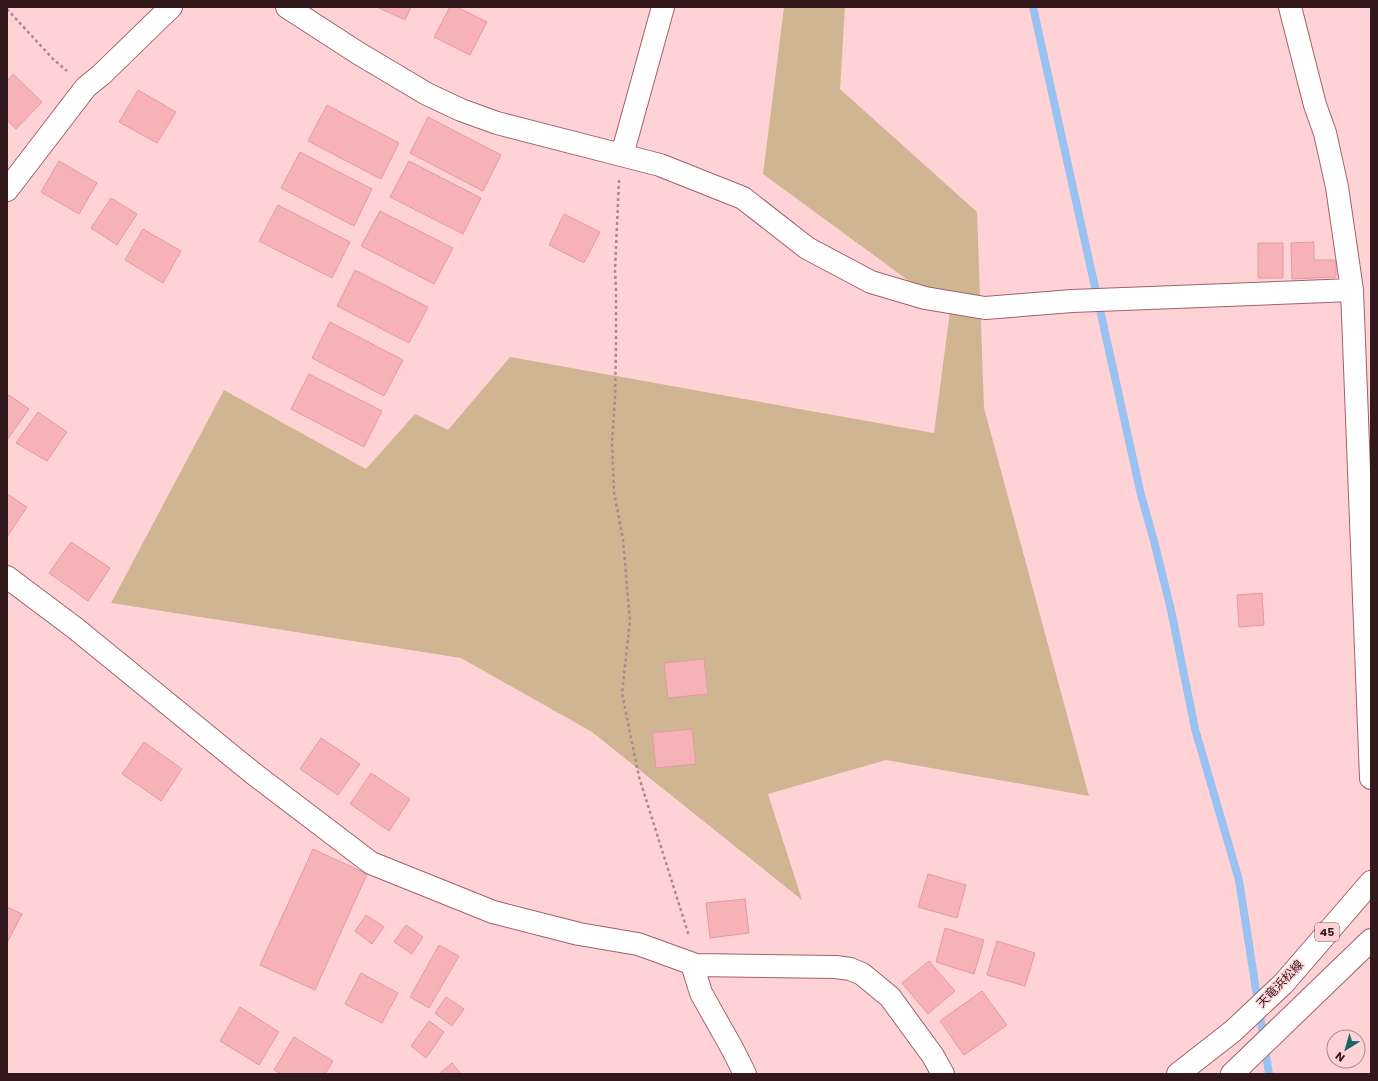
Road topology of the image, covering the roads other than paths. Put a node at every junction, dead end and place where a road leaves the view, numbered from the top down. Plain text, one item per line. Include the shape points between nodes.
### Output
1 (171, 7) edge
2 (287, 7) edge
3 (663, 7) edge
4 (1290, 7) edge
5 (622, 155) junction
6 (7, 190) edge
7 (1352, 290) junction
8 (7, 577) edge
9 (1371, 778) edge
10 (1371, 882) edge
11 (1371, 940) edge
12 (694, 965) junction
13 (1237, 1070) edge
14 (745, 1074) edge
15 (943, 1074) edge
16 (1178, 1074) edge

1 - 6 street via 86,87
2 - 5 street via 358,53 427,94 460,110 497,123
3 - 5 street
4 - 7 street via 1337,187
5 - 7 street via 660,165 743,198 808,248 871,282 924,298 986,308 1072,301
7 - 9 street
8 - 12 street via 81,633 254,774 371,863 493,912 579,934 638,944
10 - 16 street, 天竜浜松線 / 45 via 1284,983 1233,1031
11 - 13 street
12 - 14 street via 701,993
12 - 15 street via 836,967 862,974 890,997

